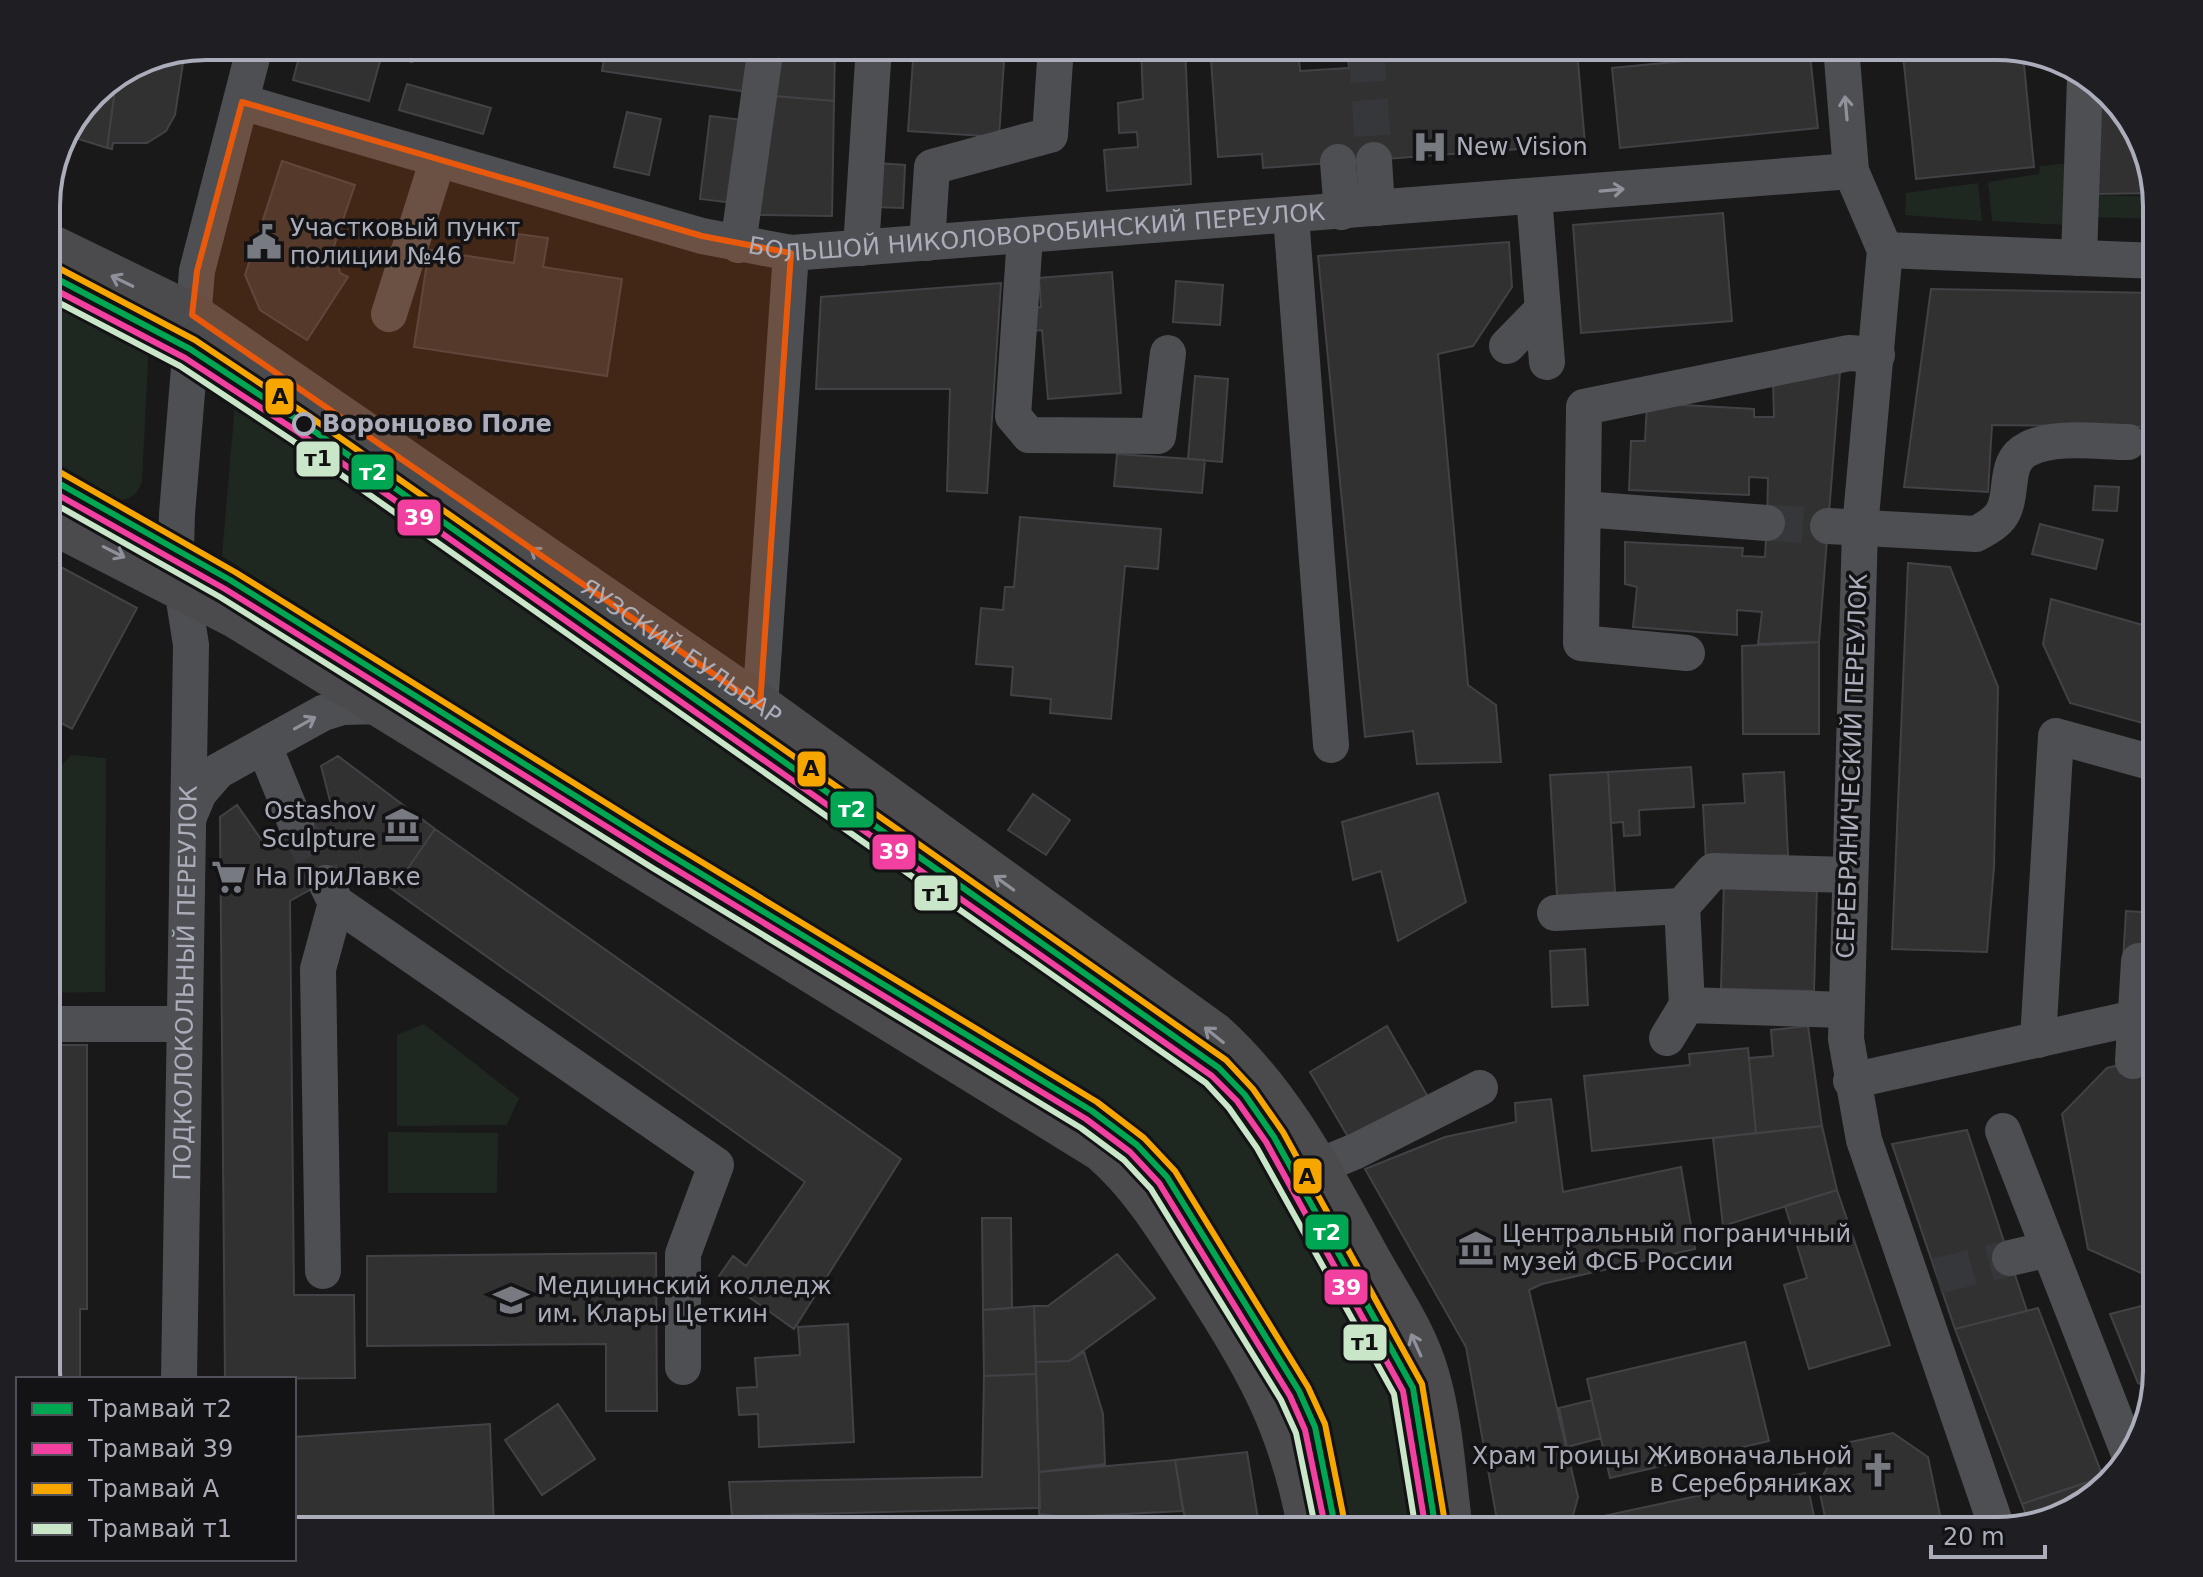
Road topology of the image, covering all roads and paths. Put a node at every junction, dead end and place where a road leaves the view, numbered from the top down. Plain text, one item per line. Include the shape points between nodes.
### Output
1 (252, 60) edge
2 (764, 60) edge
3 (873, 60) edge
4 (1055, 60) edge
5 (1842, 60) edge
6 (2085, 89) edge
7 (242, 102) junction
8 (438, 159) junction
9 (1374, 160) tunnel mouth
10 (1338, 162) tunnel mouth
11 (1851, 171) junction
12 (1534, 196) junction
13 (1360, 210) junction
14 (1291, 216) junction
15 (1025, 236) junction
16 (927, 243) junction
17 (738, 245) junction
18 (861, 248) junction
19 (1885, 250) junction
20 (60, 251) edge
21 (791, 253) junction
22 (2079, 258) junction
23 (2143, 260) edge
24 (1543, 309) junction
25 (389, 314) dead end
26 (192, 315) junction
27 (1507, 346) dead end
28 (1168, 353) dead end
29 (1877, 355) junction
30 (1547, 362) dead end
31 (2128, 442) dead end
32 (1583, 509) junction
33 (1767, 523) tunnel mouth
34 (60, 526) edge
35 (1844, 527) junction
36 (181, 586) junction
37 (1687, 653) dead end
38 (385, 706) junction
39 (760, 706) junction
40 (1331, 745) dead end
41 (264, 746) junction
42 (2143, 760) edge
43 (296, 824) tunnel mouth
44 (186, 825) junction
45 (1849, 875) junction
46 (1682, 906) junction
47 (1555, 913) dead end
48 (2139, 961) dead end
49 (2143, 992) edge
50 (1687, 1005) junction
51 (1845, 1010) junction
52 (2143, 1017) edge
53 (60, 1024) edge
54 (184, 1024) junction
55 (2143, 1026) edge
56 (1667, 1038) dead end
57 (2038, 1040) junction
58 (2133, 1061) dead end
59 (1851, 1081) junction
60 (1480, 1088) dead end
61 (2003, 1131) dead end
62 (1317, 1167) junction
63 (2049, 1249) junction
64 (2010, 1258) tunnel mouth
65 (323, 1271) dead end
66 (683, 1367) dead end
67 (179, 1377) edge
68 (2124, 1442) edge
69 (1307, 1517) edge
70 (1449, 1517) edge
71 (1994, 1517) edge

1 - 7 street, ПОДКОЛОКОЛЬНЫЙ ПЕРЕУЛОК
2 - 17 street
3 - 18 street
4 - 16 street via 1050,135 932,167
11 -> 5 street
6 - 22 street
7 - 8 street, БОЛЬШОЙ НИКОЛОВОРОБИНСКИЙ ПЕРЕУЛОК
7 - 26 street, ПОДКОЛОКОЛЬНЫЙ ПЕРЕУЛОК via 197,271
8 - 17 street, БОЛЬШОЙ НИКОЛОВОРОБИНСКИЙ ПЕРЕУЛОК
8 - 25 street
9 - 13 street
10 - 13 street
12 -> 11 street, БОЛЬШОЙ НИКОЛОВОРОБИНСКИЙ ПЕРЕУЛОК
11 - 19 street
12 - 13 street, БОЛЬШОЙ НИКОЛОВОРОБИНСКИЙ ПЕРЕУЛОК
12 - 24 street
13 - 14 street, БОЛЬШОЙ НИКОЛОВОРОБИНСКИЙ ПЕРЕУЛОК
14 - 15 street, БОЛЬШОЙ НИКОЛОВОРОБИНСКИЙ ПЕРЕУЛОК
14 - 40 street
15 - 16 street, БОЛЬШОЙ НИКОЛОВОРОБИНСКИЙ ПЕРЕУЛОК
15 - 28 street via 1013,416 1029,435 1158,436
16 - 18 street, БОЛЬШОЙ НИКОЛОВОРОБИНСКИЙ ПЕРЕУЛОК
17 - 21 street, БОЛЬШОЙ НИКОЛОВОРОБИНСКИЙ ПЕРЕУЛОК
18 - 21 street, БОЛЬШОЙ НИКОЛОВОРОБИНСКИЙ ПЕРЕУЛОК
19 - 22 street
19 - 29 street, СЕРЕБРЯНИЧЕСКИЙ ПЕРЕУЛОК
26 -> 20 main road, ЯУЗСКИЙ БУЛЬВАР
21 - 39 street
22 - 23 street
24 - 27 street
24 - 30 street
26 - 36 street, ПОДКОЛОКОЛЬНЫЙ ПЕРЕУЛОК via 177,514
39 -> 26 main road, ЯУЗСКИЙ БУЛЬВАР
29 - 32 street via 1849,353 1584,407
29 - 35 street, СЕРЕБРЯНИЧЕСКИЙ ПЕРЕУЛОК
31 - 35 street via 2047,443 2026,449 2013,463 2005,510 1976,534
32 - 33 street
32 - 37 street via 1581,643
34 -> 36 main road
35 - 45 street, СЕРЕБРЯНИЧЕСКИЙ ПЕРЕУЛОК
36 - 38 main road
36 - 44 street, ПОДКОЛОКОЛЬНЫЙ ПЕРЕУЛОК via 191,645
41 -> 38 street via 323,713
38 - 69 main road via 1071,1130 1124,1169 1150,1200 1265,1386 1290,1441
62 -> 39 main road, ЯУЗСКИЙ БУЛЬВАР via 1272,1095 1214,1034
41 - 43 street
41 - 44 street via 218,771 199,793
42 - 57 street via 2056,736
44 - 54 street, ПОДКОЛОКОЛЬНЫЙ ПЕРЕУЛОК
45 - 46 street via 1713,871
45 - 51 street, СЕРЕБРЯНИЧЕСКИЙ ПЕРЕУЛОК
46 - 47 street
46 - 50 street
48 - 49 street
50 - 51 street
50 - 56 street
51 - 59 street, СЕРЕБРЯНИЧЕСКИЙ ПЕРЕУЛОК
52 - 57 street
53 - 54 street
54 - 67 street, ПОДКОЛОКОЛЬНЫЙ ПЕРЕУЛОК
55 - 58 street
57 - 59 street
59 - 71 street, СЕРЕБРЯНИЧЕСКИЙ ПЕРЕУЛОК via 1864,1140 1924,1280
60 - 62 street
61 - 63 street
70 -> 62 main road, ЯУЗСКИЙ БУЛЬВАР via 1427,1373 1415,1341
63 - 64 street
63 - 68 street
65 - 66 street via 318,969 331,892 716,1165 683,1254

